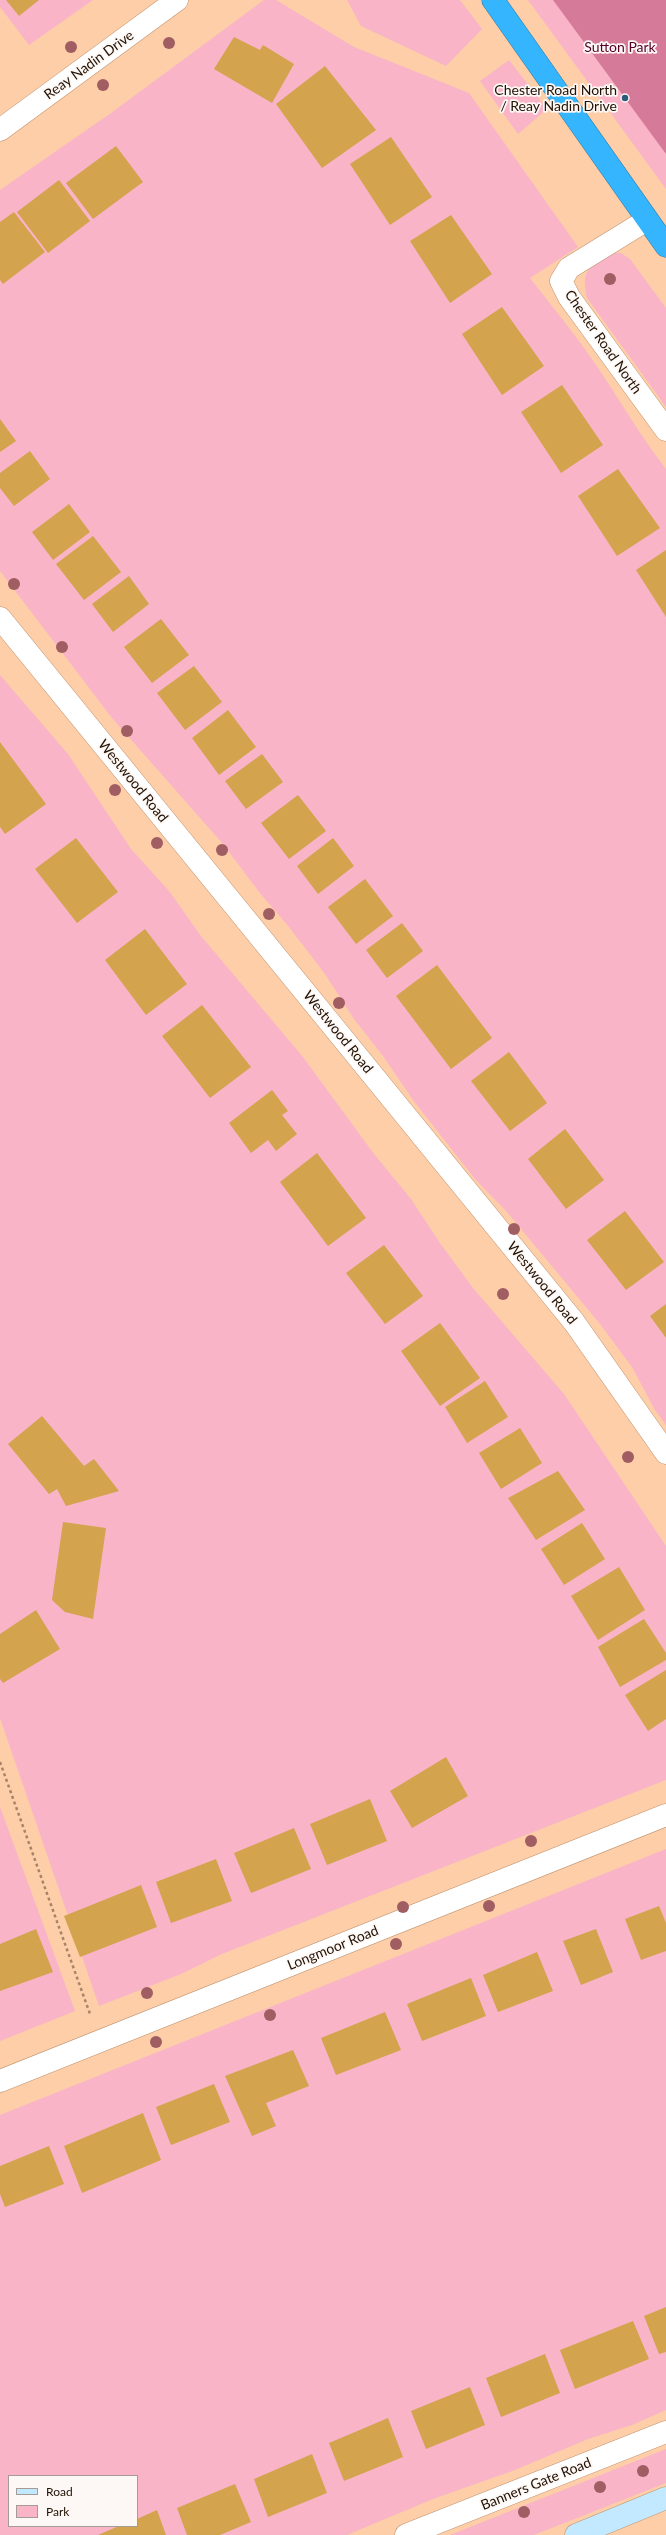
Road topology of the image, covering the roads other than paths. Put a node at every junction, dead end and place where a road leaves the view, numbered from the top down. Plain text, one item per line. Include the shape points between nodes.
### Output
1 (177, 0) edge
2 (493, 0) edge
3 (0, 130) edge
4 (646, 220) junction
5 (666, 246) edge
6 (666, 430) edge
7 (0, 618) edge
8 (666, 1453) edge
9 (666, 1815) edge
10 (0, 2081) edge
11 (666, 2432) edge
12 (666, 2498) edge
13 (406, 2535) edge
14 (576, 2535) edge

1 - 3 street, Reay Nadin Drive
2 - 4 highway
4 - 5 highway
4 - 6 street, Chester Road North via 569,268 560,281
7 - 8 street, Westwood Road via 574,1322
9 - 10 street, Longmoor Road
11 - 13 street, Banners Gate Road
12 - 14 street

